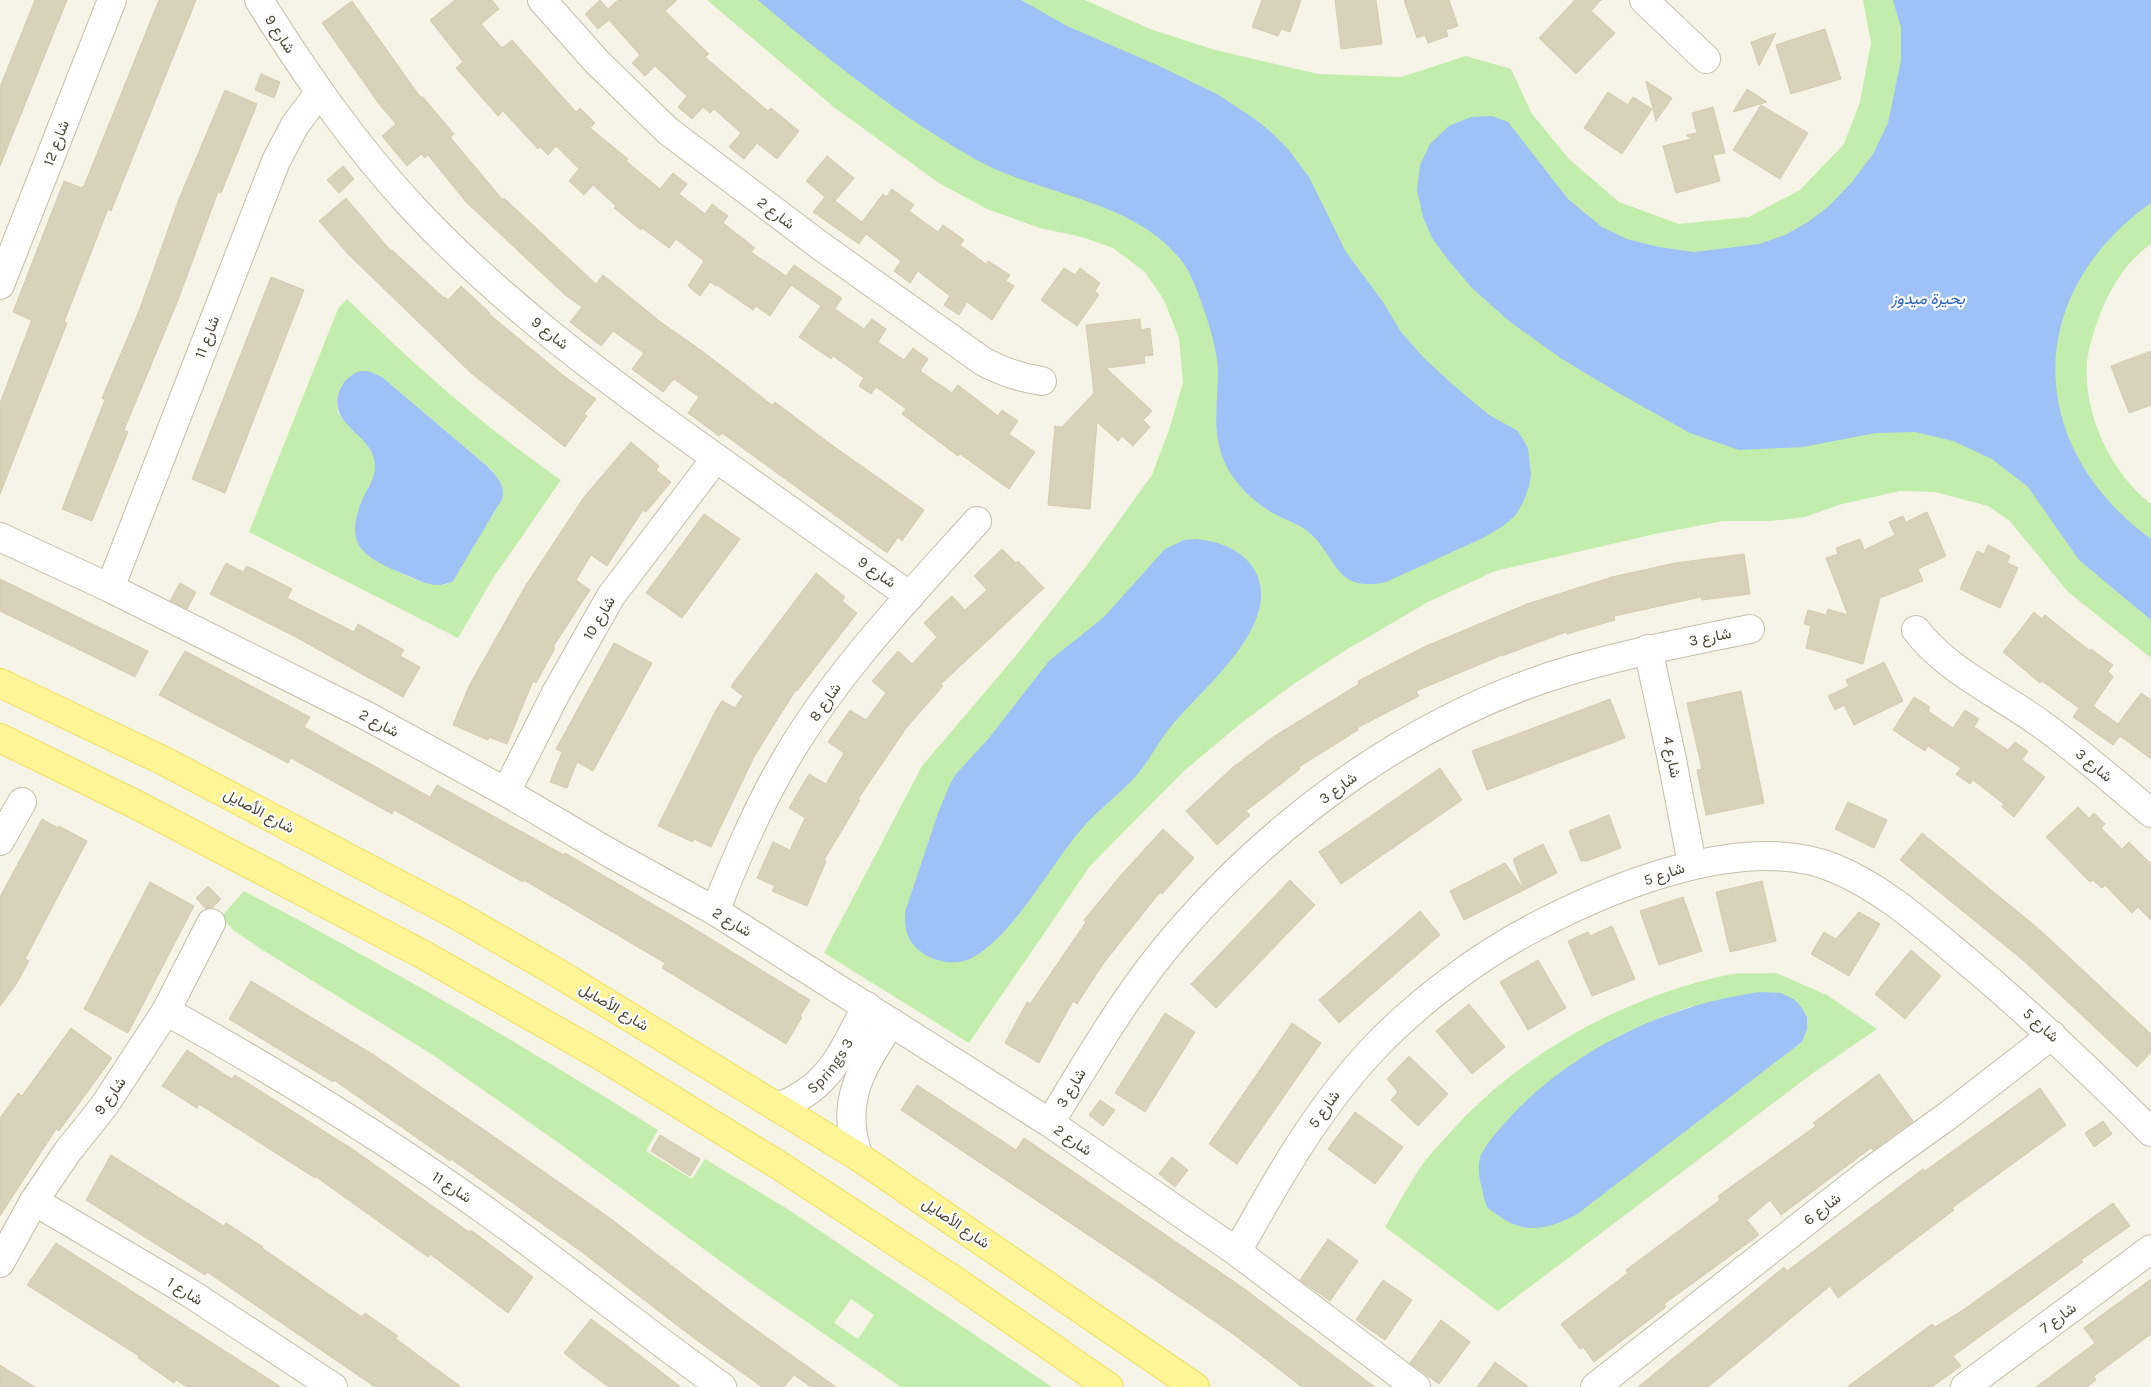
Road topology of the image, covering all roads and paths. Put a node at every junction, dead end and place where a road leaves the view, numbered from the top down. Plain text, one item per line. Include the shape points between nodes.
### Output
1 (112, 0) edge
2 (259, 0) edge
3 (542, 0) edge
4 (1644, 0) edge
5 (1706, 58) dead end
6 (319, 93) junction
7 (0, 286) edge
8 (1042, 381) dead end
9 (716, 458) junction
10 (977, 521) dead end
11 (0, 537) edge
12 (110, 588) junction
13 (910, 596) junction
14 (1750, 629) dead end
15 (1916, 630) dead end
16 (1648, 650) junction
17 (0, 682) edge
18 (0, 738) edge
19 (506, 792) junction
20 (22, 802) dead end
21 (2151, 813) edge
22 (0, 841) edge
23 (1692, 864) junction
24 (715, 911) junction
25 (211, 923) dead end
26 (867, 1006) junction
27 (166, 1010) junction
28 (896, 1025) junction
29 (2052, 1035) junction
30 (826, 1077) junction
31 (854, 1096) junction
32 (777, 1107) junction
33 (1050, 1124) junction
34 (2151, 1132) edge
35 (859, 1157) junction
36 (34, 1201) junction
37 (2151, 1249) edge
38 (1237, 1252) junction
39 (0, 1263) edge
40 (333, 1387) edge
41 (722, 1387) edge
42 (1109, 1387) edge
43 (1195, 1387) edge
44 (1416, 1387) edge
45 (1595, 1387) edge
46 (1965, 1387) edge

1 - 7 street, شارع 12
2 - 6 street, شارع 9
3 - 8 street, شارع 2 via 597,62 668,131 822,247 984,362 1015,376
4 - 5 street
6 - 9 street, شارع 9 via 364,152 414,209 468,262 588,364
6 - 12 street, شارع 11 via 295,125 276,161
9 - 13 street, شارع 9
9 - 19 street, شارع 10 via 611,596 556,693
10 - 13 street, شارع 8
11 - 12 street, شارع 2
12 - 19 street, شارع 2 via 367,716
13 - 24 street, شارع 8 via 848,669 778,772 744,840
14 - 16 street, شارع 3
15 - 21 street, شارع 3 via 1948,663 2042,724
16 - 23 street, شارع 4
16 - 33 street, شارع 3 via 1569,670 1492,699 1427,731 1349,778 1284,828 1180,931 1135,988
17 - 32 main road, شارع الأصايل via 162,760 455,914
18 - 42 main road via 422,954 602,1057 954,1280
19 - 24 street, شارع 2
20 - 22 street
23 - 29 street, شارع 5 via 1776,856 1807,859 1836,869 1885,896 1916,919
23 - 38 street, شارع 5 via 1611,893 1533,928 1477,962 1425,1002 1376,1046 1333,1096 1295,1150
24 - 26 street, شارع 2
25 - 27 street, شارع 9
26 - 28 street, شارع 2
26 - 30 street, Springs 3
27 - 36 street, شارع 9 via 109,1098
27 - 41 street, شارع 11 via 248,1056 407,1157 523,1238
28 - 31 street via 869,1082
28 - 33 street, شارع 2
29 - 34 street, شارع 5
29 - 45 street, شارع 6 via 1868,1173
30 - 31 street
30 - 32 street, Springs 3 via 804,1096
31 - 35 street via 851,1127
32 - 35 main road, شارع الأصايل
33 - 38 street, شارع 2
35 - 43 main road, شارع الأصايل
36 - 39 street, شارع 9
36 - 40 street, شارع 1 via 190,1294
37 - 46 street, شارع 7
38 - 44 street, شارع 2

